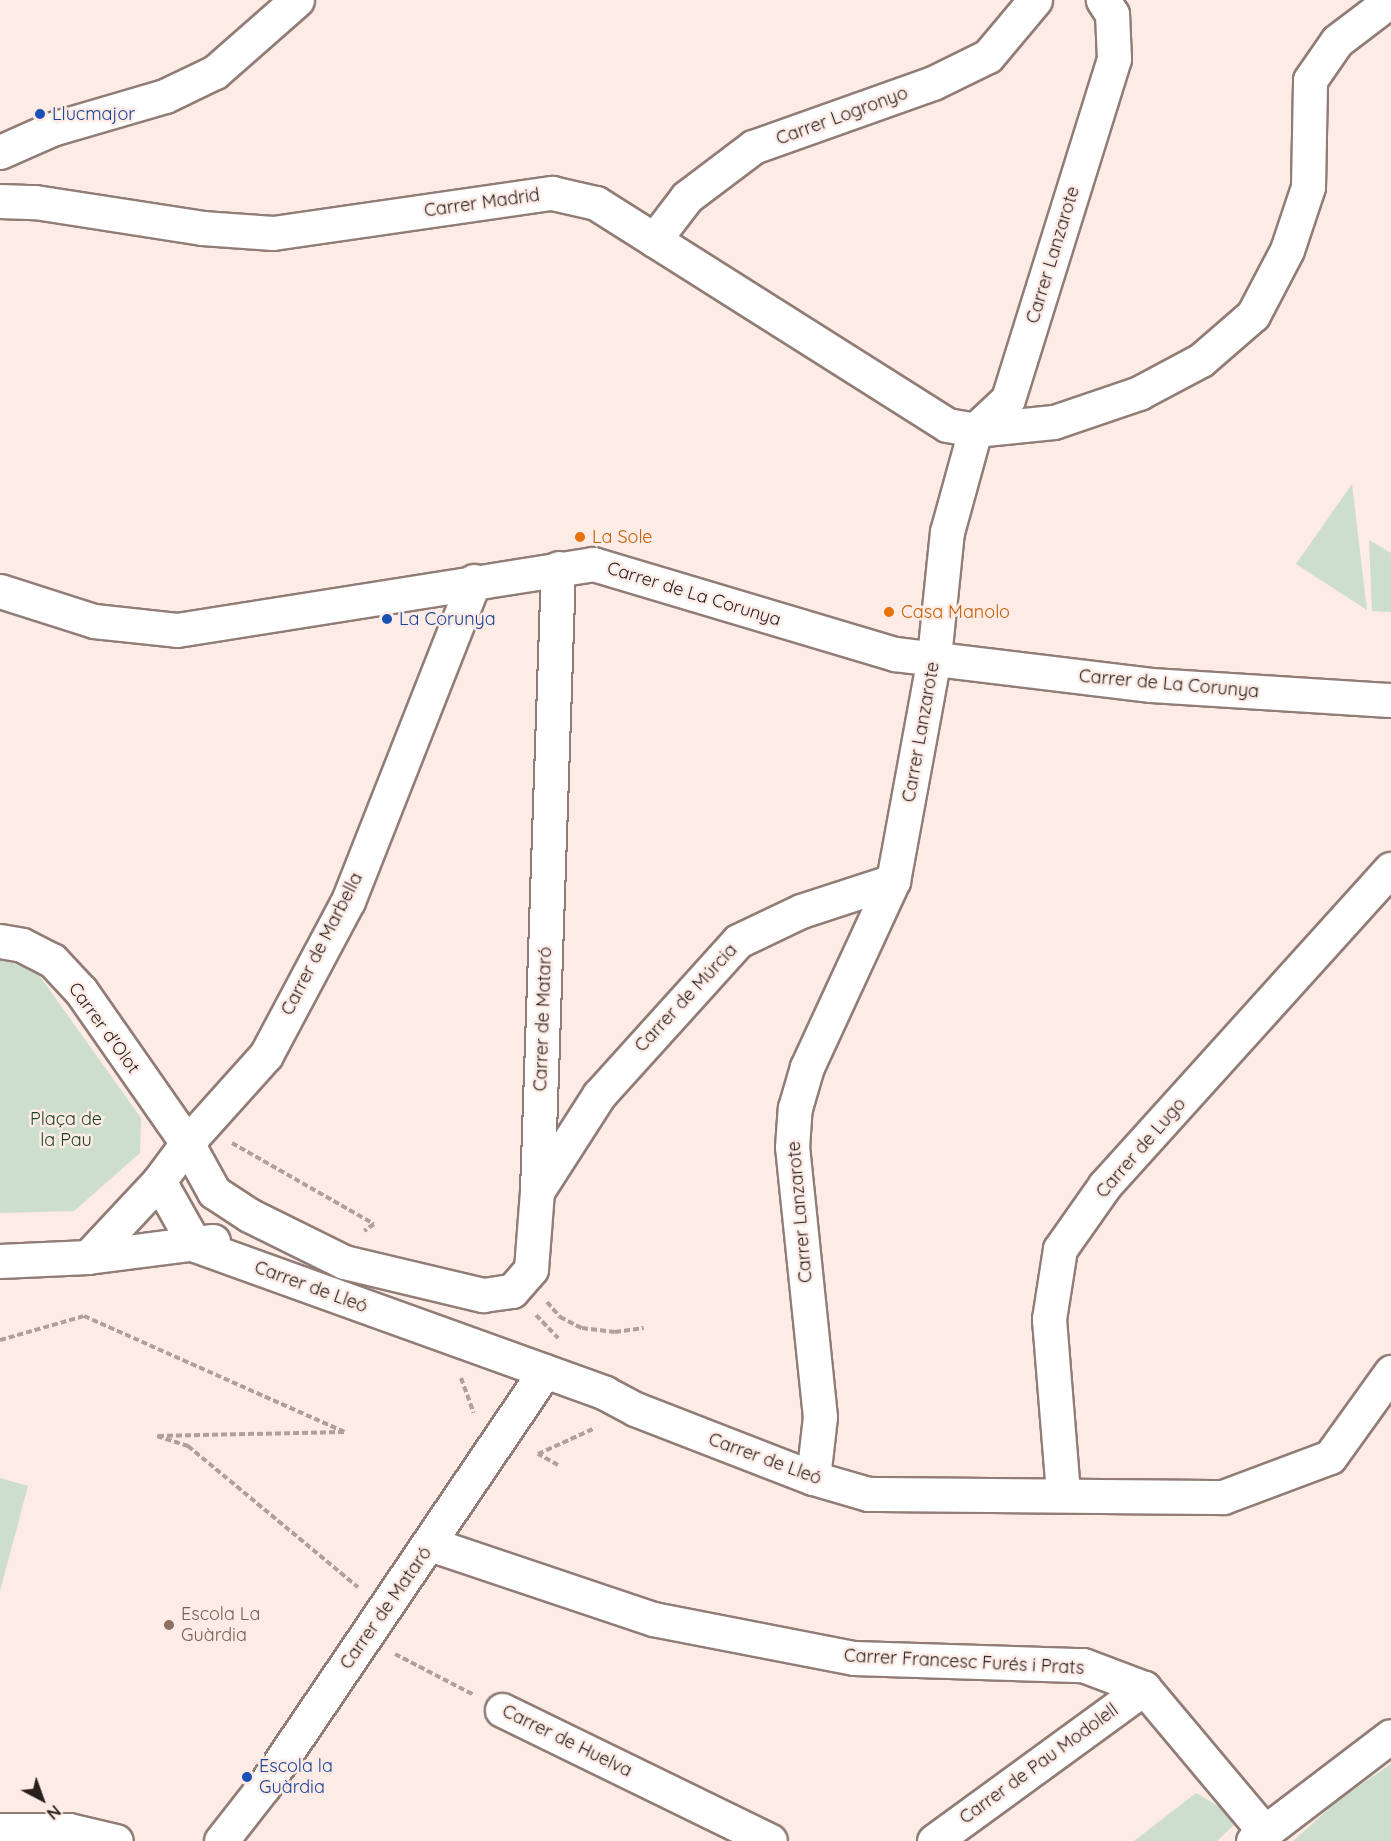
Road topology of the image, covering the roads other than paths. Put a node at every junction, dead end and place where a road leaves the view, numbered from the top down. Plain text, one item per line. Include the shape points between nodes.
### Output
1 (297, 0) edge
2 (1035, 0) edge
3 (1103, 0) edge
4 (1391, 0) edge
5 (0, 152) edge
6 (0, 201) edge
7 (654, 240) junction
8 (975, 430) junction
9 (558, 568) junction
10 (474, 581) junction
11 (0, 591) edge
12 (934, 657) junction
13 (1391, 700) edge
14 (1391, 868) edge
15 (893, 881) junction
16 (0, 941) edge
17 (186, 1143) junction
18 (159, 1181) junction
19 (537, 1191) junction
20 (195, 1245) junction
21 (88, 1257) junction
22 (0, 1261) edge
23 (344, 1262) junction
24 (544, 1371) junction
25 (1391, 1372) edge
26 (813, 1478) junction
27 (1063, 1493) junction
28 (430, 1544) junction
29 (1144, 1688) junction
30 (502, 1710) road end
31 (1391, 1736) edge
32 (0, 1830) edge
33 (1258, 1836) edge
34 (116, 1841) edge
35 (221, 1841) edge
36 (770, 1841) edge
37 (934, 1841) edge

1 - 5 street via 215,72 165,96 52,129
2 - 7 street, Carrer Logronyo via 988,56 933,84 753,147 687,197
3 - 8 street, Carrer Lanzarote via 1112,14 1114,59 1008,399
4 - 8 street, Carrer Madrid via 1337,41 1310,80 1308,187 1287,250 1253,315 1201,360 1140,393 1054,422
6 - 7 street, Carrer Madrid via 35,202 202,228 273,233 552,193 596,203
7 - 8 street, Carrer Madrid via 947,425
8 - 12 street, Carrer Lanzarote via 947,532
9 - 10 street, Carrer de La Corunya
9 - 12 street, Carrer de La Corunya via 593,564 895,654
9 - 19 street, Carrer de Mataró
10 - 11 street, Carrer de La Corunya via 177,630 94,621
10 - 17 street, Carrer de Marbella via 348,901 266,1055
12 - 13 street, Carrer de La Corunya via 1151,685
12 - 15 street, Carrer Lanzarote
14 - 27 street, Carrer de Lugo via 1105,1185 1060,1249 1049,1318
15 - 19 street, Carrer de Múrcia via 801,911 738,941 599,1095
15 - 26 street, Carrer Lanzarote via 807,1067 795,1108 792,1148 820,1417
16 - 17 street, Carrer d'Olot via 22,945 52,960 81,991
17 - 18 street, Carrer de Marbella
17 - 23 street via 214,1192 249,1215
18 - 20 street
18 - 21 street, Carrer de Marbella
19 - 23 street, Carrer de Mataró via 531,1269 512,1291 483,1295
20 - 21 street
20 - 23 street via 233,1236
20 - 24 street, Carrer de Lleó
21 - 22 street
24 - 26 street, Carrer de Lleó
24 - 28 street, Carrer de Mataró
25 - 27 street, Carrer de Lleó via 1330,1457 1223,1497
26 - 27 street, Carrer de Lleó via 868,1494
28 - 29 street, Carrer Francesc Furés i Prats via 664,1621 854,1658 1083,1665
28 - 35 street, Carrer de Mataró
29 - 33 street, Carrer Francesc Furés i Prats
29 - 37 street, Carrer de Pau Modolell
30 - 36 street, Carrer de Huelva
31 - 33 street
32 - 34 street via 69,1830

